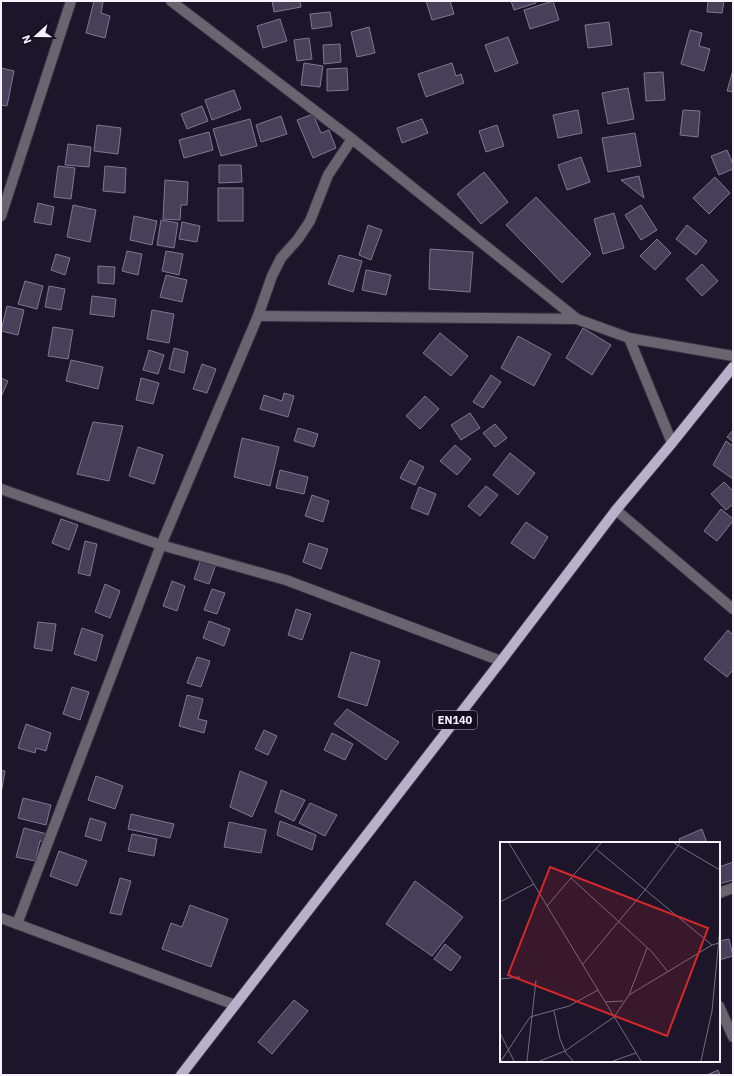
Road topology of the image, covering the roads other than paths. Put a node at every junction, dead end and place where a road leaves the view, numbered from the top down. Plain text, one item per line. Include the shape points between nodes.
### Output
1 (71, 1) edge
2 (171, 1) edge
3 (352, 139) junction
4 (1, 216) edge
5 (258, 316) junction
6 (577, 319) junction
7 (629, 338) junction
8 (733, 356) edge
9 (733, 368) edge
10 (672, 443) junction
11 (1, 490) edge
12 (616, 510) junction
13 (161, 545) junction
14 (733, 609) edge
15 (501, 661) junction
16 (733, 888) edge
17 (720, 893) edge
18 (1, 918) edge
19 (17, 924) junction
20 (235, 1005) junction
21 (720, 1008) edge
22 (733, 1037) edge
23 (181, 1075) edge

1 - 4 street
2 - 3 street
3 - 5 street via 328,175 310,221 281,258
3 - 6 street
5 - 6 street
5 - 13 street
6 - 7 street
7 - 8 street
7 - 10 street
9 - 10 main road, EN140
10 - 12 main road, EN140
11 - 13 street
12 - 14 street
12 - 15 main road, EN140
13 - 15 street via 286,580
13 - 19 street
15 - 20 main road, EN140
16 - 17 street
18 - 19 street
19 - 20 street
20 - 23 main road, EN140
21 - 22 street

